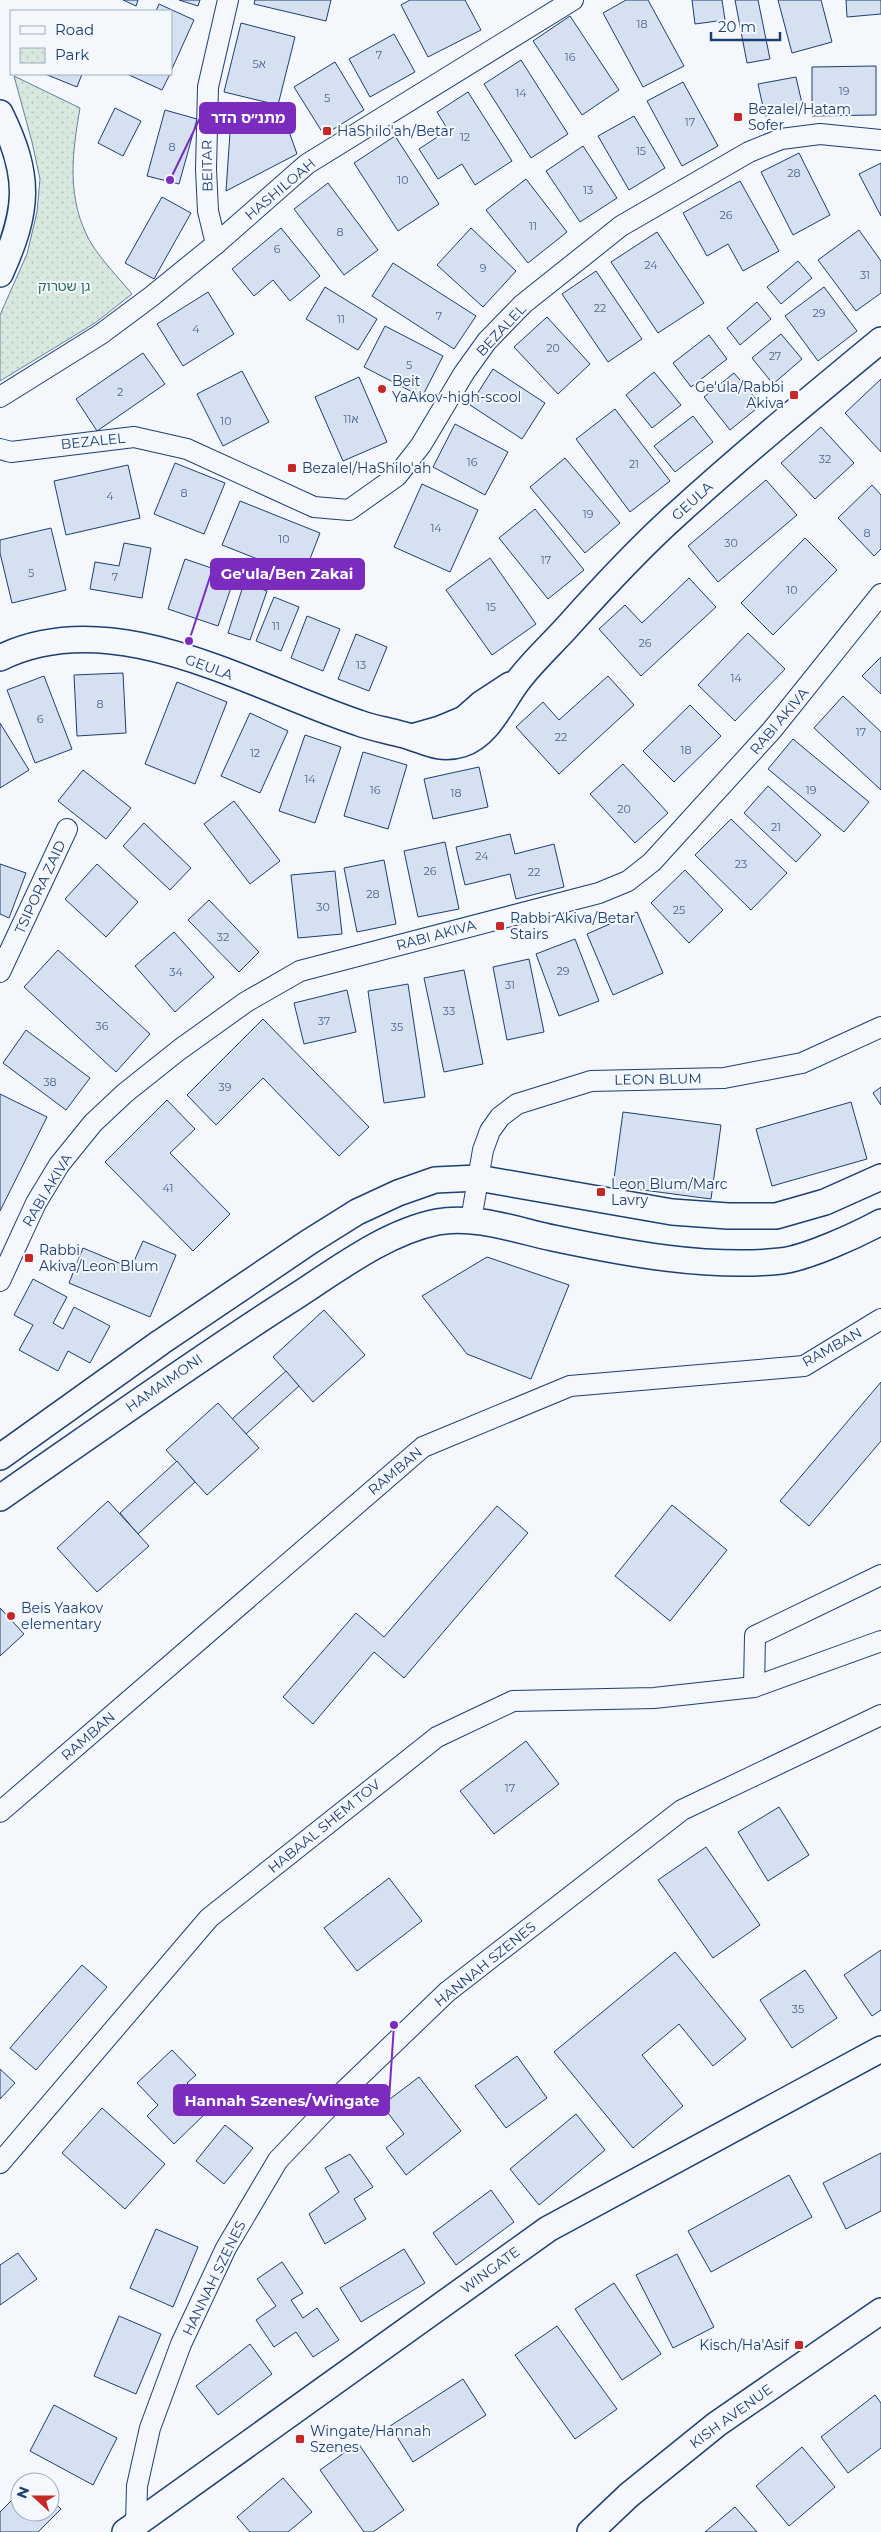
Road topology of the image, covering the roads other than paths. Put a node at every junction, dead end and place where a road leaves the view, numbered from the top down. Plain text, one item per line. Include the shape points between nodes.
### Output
1 (228, 0) edge
2 (573, 0) edge
3 (0, 113) edge
4 (881, 140) edge
5 (7, 241) edge
6 (216, 244) junction
7 (0, 274) edge
8 (881, 340) edge
9 (0, 397) edge
10 (6, 451) edge
11 (881, 594) edge
12 (0, 658) edge
13 (67, 829) dead end
14 (0, 972) edge
15 (881, 1027) edge
16 (881, 1177) edge
17 (478, 1178) junction
18 (471, 1220) junction
19 (881, 1222) edge
20 (0, 1281) edge
21 (881, 1320) edge
22 (0, 1456) edge
23 (0, 1498) edge
24 (881, 1575) edge
25 (881, 1641) edge
26 (754, 1687) junction
27 (881, 1715) edge
28 (0, 1812) edge
29 (881, 2049) edge
30 (0, 2163) edge
31 (881, 2311) edge
32 (131, 2528) edge
33 (590, 2532) edge

1 - 6 street, BEITAR via 208,87 208,212
2 - 6 street, HASHILOAH via 307,164
3 - 5 street via 15,143 22,168 21,211
4 - 10 street, BEZALEL via 820,134 781,139 749,152 620,226 523,304 487,341 403,468 349,510 314,507 187,449 134,437
5 - 7 street
6 - 9 street, HASHILOAH via 100,334
8 - 12 street, GEULA via 675,516 588,604 518,680 490,722 465,743 451,746 423,744 412,737 361,724 162,650 100,640 47,642
11 - 20 street, RABI AKIVA via 772,730 715,795 652,862 628,881 600,893 300,971 246,1002 179,1050 93,1123 59,1165 36,1202
13 - 14 street, TSIPORA ZAID
15 - 17 street, LEON BLUM via 802,1063 724,1078 591,1081 517,1104 500,1117 490,1131
16 - 17 street via 825,1202 776,1216 672,1212
17 - 18 street, LEON BLUM
17 - 22 street via 435,1180 357,1212 168,1336
18 - 19 street via 632,1252 702,1262 782,1261 838,1242
18 - 23 street, HAMAIMONI via 438,1222 409,1231 332,1273 188,1366
21 - 28 street, RAMBAN via 804,1366 570,1386 423,1446
24 - 26 street via 755,1636
25 - 26 street, HABAAL SHEM TOV
26 - 30 street, HABAAL SHEM TOV via 654,1698 513,1702 437,1736 209,1918
27 - 32 street, HANNAH SZENES via 682,1810 447,1992 278,2160 226,2248 181,2344 150,2428
29 - 32 street, WINGATE via 548,2229
31 - 33 street, KISH AVENUE via 717,2424 629,2495

